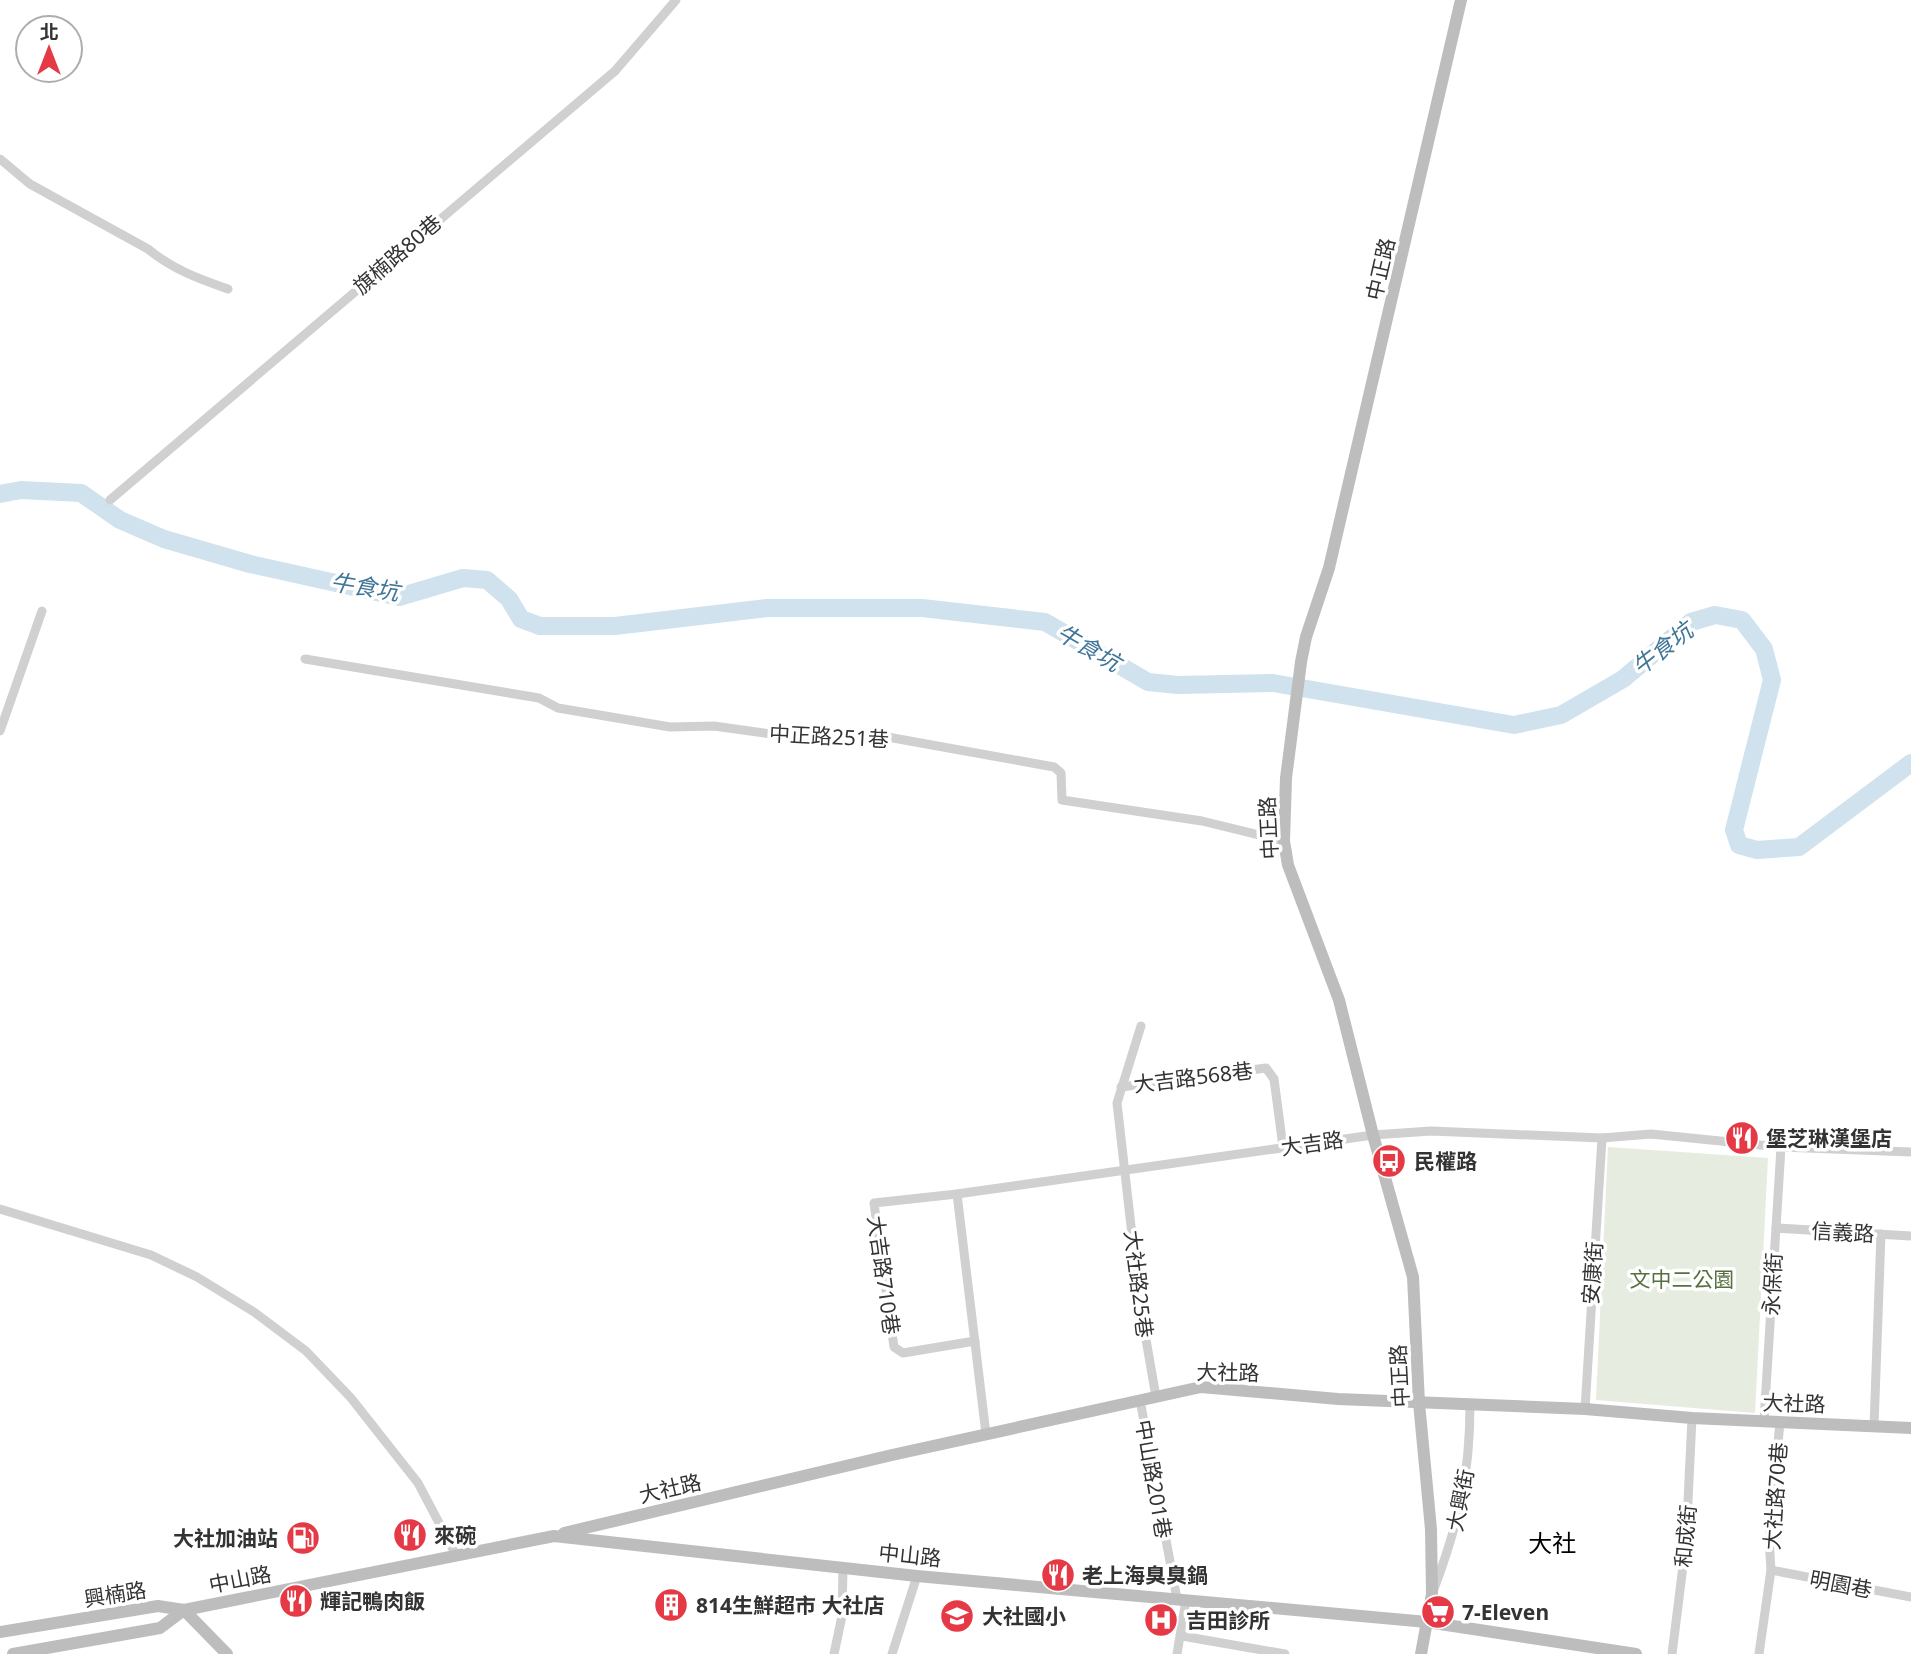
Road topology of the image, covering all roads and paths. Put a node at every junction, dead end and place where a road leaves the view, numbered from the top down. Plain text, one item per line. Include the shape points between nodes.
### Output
1 (676, 0) edge
2 (1461, 0) edge
3 (0, 159) edge
4 (228, 289) dead end
5 (110, 500) dead end
6 (42, 611) dead end
7 (306, 659) dead end
8 (0, 731) edge
9 (1284, 841) junction
10 (1141, 1026) dead end
11 (1121, 1087) junction
12 (1373, 1135) junction
13 (1602, 1138) junction
14 (1283, 1147) junction
15 (1781, 1147) junction
16 (1911, 1152) edge
17 (1125, 1170) junction
18 (957, 1194) junction
19 (0, 1209) edge
20 (1776, 1228) junction
21 (1881, 1234) junction
22 (1911, 1236) edge
23 (975, 1341) junction
24 (1156, 1397) junction
25 (1140, 1400) junction
26 (1419, 1403) junction
27 (1469, 1404) junction
28 (1585, 1409) junction
29 (1692, 1418) junction
30 (1764, 1422) junction
31 (1780, 1422) junction
32 (1874, 1426) junction
33 (1911, 1427) edge
34 (986, 1434) junction
35 (554, 1536) junction
36 (456, 1555) junction
37 (843, 1568) junction
38 (1771, 1570) junction
39 (917, 1576) junction
40 (1432, 1594) junction
41 (1911, 1597) edge
42 (1181, 1600) junction
43 (184, 1610) junction
44 (1427, 1622) junction
45 (0, 1632) edge
46 (1182, 1636) junction
47 (19, 1654) edge
48 (227, 1654) edge
49 (834, 1654) edge
50 (892, 1654) edge
51 (1177, 1654) edge
52 (1285, 1654) edge
53 (1422, 1654) edge
54 (1636, 1654) edge
55 (1672, 1654) edge
56 (1759, 1654) edge

1 - 5 street, 旗楠路80巷 via 615,71
2 - 9 street, 中正路 via 1329,568 1306,637 1286,778
3 - 4 street via 30,184 162,261
6 - 8 street
7 - 9 street, 中正路251巷 via 539,698 558,708 670,727 714,726 807,739 871,734 1054,767 1061,773 1062,800 1202,821
9 - 12 street, 中正路 via 1288,865 1339,1000
10 - 11 street, 大社路25巷
11 - 14 street, 大吉路568巷 via 1266,1068 1274,1079
11 - 17 street, 大社路25巷 via 1118,1103
12 - 13 street, 大吉路 via 1431,1131
12 - 14 street, 大吉路
12 - 26 street, 中正路 via 1413,1277
13 - 15 street, 大吉路 via 1689,1135
13 - 28 street, 安康街
14 - 17 street, 大吉路
15 - 16 street, 大吉路
15 - 20 street, 永保街
17 - 18 street, 大吉路
17 - 24 street, 大社路25巷 via 1140,1306
18 - 23 street
18 - 23 street, 大吉路710巷 via 874,1203 894,1347 902,1353
19 - 36 street via 151,1255 254,1312 306,1351 359,1407 418,1483
20 - 21 street, 信義路
20 - 30 street, 永保街
21 - 22 street, 信義路
21 - 32 street
23 - 34 street
24 - 25 street, 大社路
24 - 26 street, 大社路 via 1201,1387
25 - 34 street, 大社路
25 - 42 street, 中山路201巷
26 - 27 street, 大社路
26 - 40 street, 中正路
27 - 28 street, 大社路
27 - 40 street, 大興街 via 1469,1450 1457,1526
28 - 29 street, 大社路
29 - 30 street, 大社路
29 - 55 street, 和成街 via 1686,1542
30 - 31 street, 大社路
31 - 32 street, 大社路
31 - 38 street, 大社路70巷 via 1769,1539
32 - 33 street, 大社路
34 - 35 street, 大社路
35 - 36 street, 中山路
35 - 37 street, 中山路
36 - 43 street, 中山路
37 - 39 street, 中山路
37 - 49 street via 842,1616
38 - 41 street, 明園巷
38 - 56 street, 大社路70巷
39 - 42 street, 中山路
39 - 50 street
40 - 44 street, 中正路
42 - 44 street, 中山路
42 - 46 street, 中山路201巷
43 - 45 street, 興楠路 via 158,1606
43 - 47 street, 興楠路 via 160,1628
43 - 48 street
44 - 53 street, 中正路
44 - 54 street, 中山路
46 - 51 street, 中山路201巷
46 - 52 street

